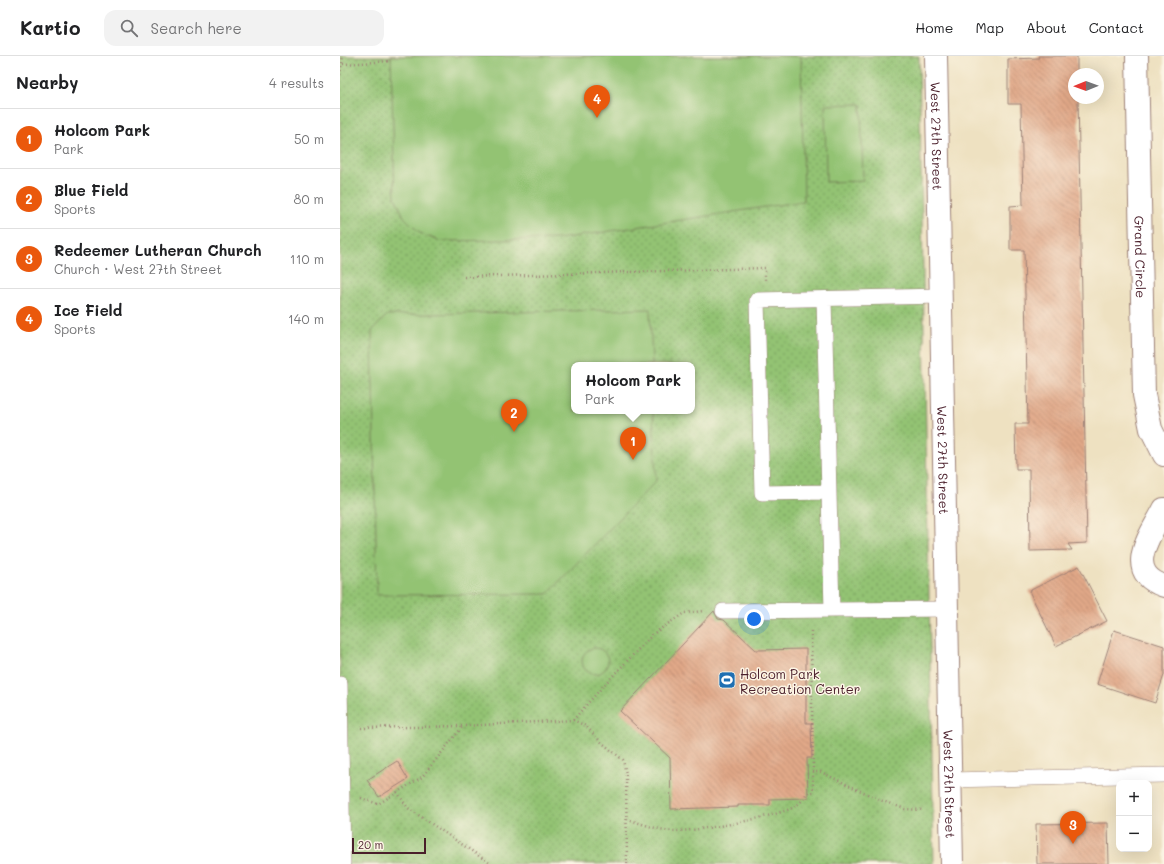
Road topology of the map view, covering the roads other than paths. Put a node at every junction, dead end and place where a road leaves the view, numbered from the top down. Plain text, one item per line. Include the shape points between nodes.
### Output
1 (936, 56) edge
2 (1137, 56) edge
3 (941, 296) junction
4 (824, 299) junction
5 (1164, 455) edge
6 (828, 492) junction
7 (1164, 509) edge
8 (1164, 586) edge
9 (947, 609) junction
10 (832, 610) junction
11 (723, 611) road end
12 (340, 684) edge
13 (341, 729) edge
14 (1164, 775) edge
15 (950, 780) junction
16 (343, 864) edge
17 (952, 864) edge

1 - 3 street, West 27th Street
2 - 5 street, Grand Circle via 1144,395 1151,429
3 - 4 lane
3 - 9 street, West 27th Street
4 - 6 lane
4 - 6 lane via 757,300 762,493
6 - 10 lane
7 - 8 street via 1143,550 1141,562 1145,575
9 - 10 lane
9 - 15 street, West 27th Street
10 - 11 lane
12 - 13 lane
13 - 16 lane
14 - 15 lane
15 - 17 street, West 27th Street

